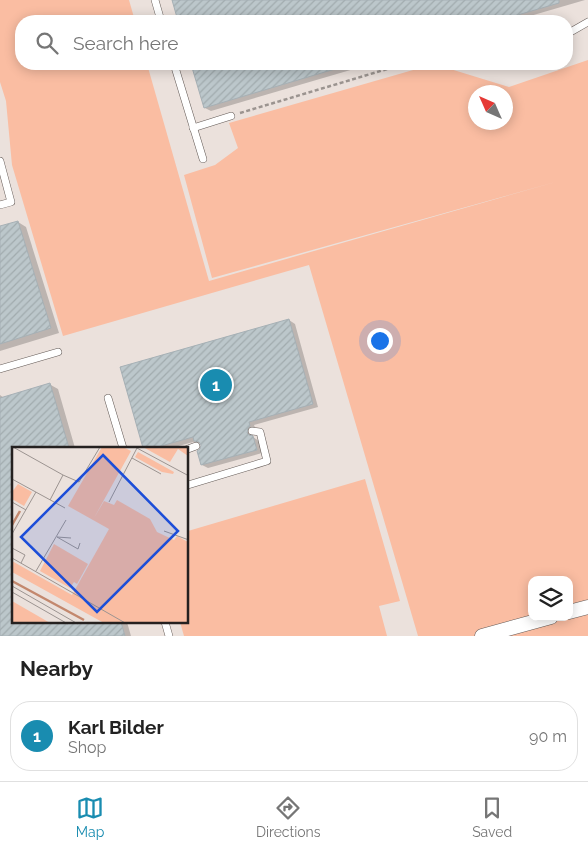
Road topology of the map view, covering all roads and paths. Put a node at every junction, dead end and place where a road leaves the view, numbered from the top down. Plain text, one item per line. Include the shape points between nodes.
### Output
1 (155, 0) edge
2 (159, 15) edge
3 (588, 22) edge
4 (573, 31) edge
5 (176, 70) edge
6 (384, 70) edge
7 (231, 116) joint
8 (194, 128) junction
9 (203, 160) dead end
10 (0, 161) edge
11 (0, 205) edge
12 (58, 352) dead end
13 (0, 369) edge
14 (108, 398) dead end
15 (252, 431) dead end
16 (196, 446) dead end
17 (123, 447) edge
18 (189, 449) edge
19 (189, 485) edge
20 (588, 607) edge
21 (573, 611) edge
22 (536, 621) edge
23 (482, 636) edge

1 - 2 lane
3 - 4 lane
5 - 8 lane
6 - 7 path
7 - 8 lane
8 - 9 lane
10 - 11 lane via 11,202
12 - 13 lane
14 - 17 lane
15 - 19 lane via 260,432 267,461
16 - 18 lane
20 - 21 street
22 - 23 street

